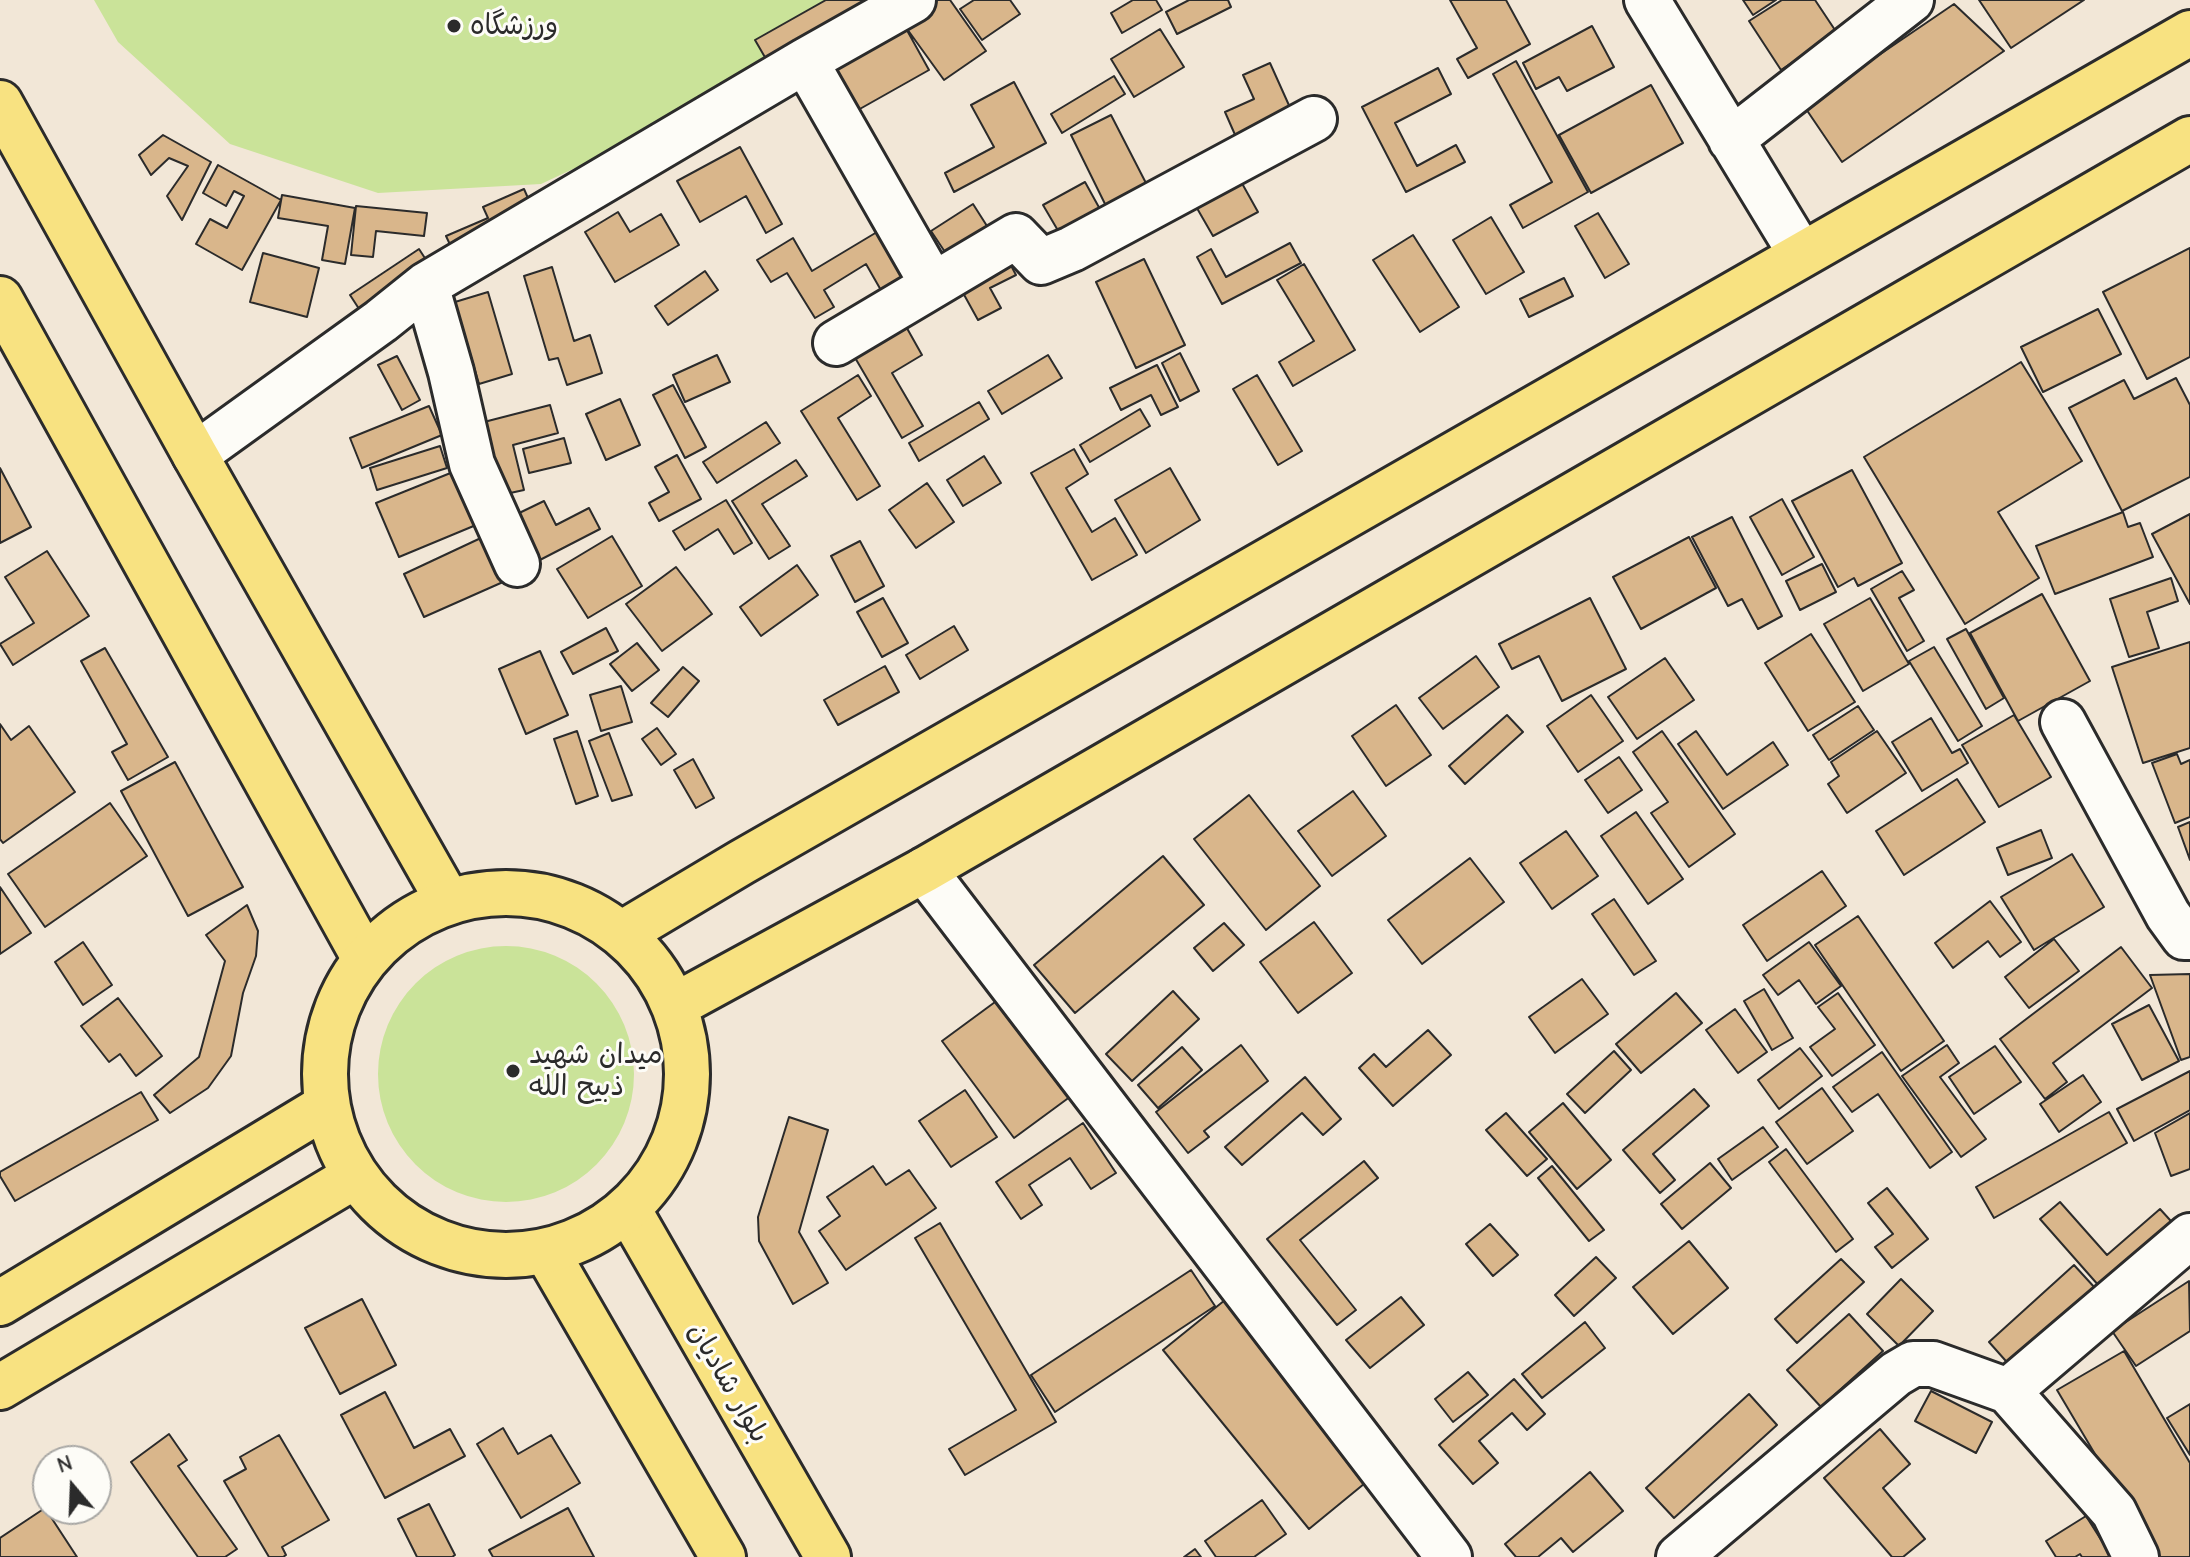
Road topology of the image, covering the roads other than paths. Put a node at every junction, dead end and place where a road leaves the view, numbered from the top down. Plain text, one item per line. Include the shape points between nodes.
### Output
1 (913, 0) edge
2 (1647, 0) edge
3 (1911, 0) edge
4 (2190, 33) edge
5 (805, 61) junction
6 (0, 103) edge
7 (1314, 119) dead end
8 (2190, 139) edge
9 (1731, 140) junction
10 (1801, 254) junction
11 (426, 285) junction
12 (933, 285) junction
13 (0, 299) edge
14 (836, 343) dead end
15 (195, 455) junction
16 (517, 564) dead end
17 (2063, 722) dead end
18 (924, 870) junction
19 (448, 901) junction
20 (623, 933) junction
21 (2190, 937) edge
22 (365, 959) junction
23 (676, 1005) junction
24 (326, 1106) junction
25 (355, 1176) junction
26 (628, 1209) junction
27 (2190, 1236) edge
28 (546, 1251) junction
29 (0, 1303) edge
30 (0, 1387) edge
31 (2008, 1391) junction
32 (723, 1557) edge
33 (828, 1557) edge
34 (1449, 1557) edge
35 (1679, 1557) edge
36 (2136, 1557) edge

1 - 5 street
2 - 9 street
3 - 9 street
4 - 10 main road
5 - 11 street
5 - 12 street
6 - 15 main road
7 - 12 street via 1072,249 1041,262 1016,236
8 - 18 main road
9 - 10 street
10 - 20 main road
11 - 15 street
11 - 16 street via 472,464
12 - 14 street
13 - 22 main road
15 - 19 main road
17 - 21 street via 2168,915 2184,937
18 - 23 main road
18 - 34 street
19 - 20 main road via 509,891 569,903
19 - 22 main road via 402,924
20 - 23 main road via 654,966
22 - 24 main road via 329,1028
23 - 26 main road via 688,1059 684,1114 663,1166
24 - 25 main road
24 - 29 main road
25 - 28 main road via 392,1216 439,1243 492,1255
25 - 30 main road
26 - 28 main road via 589,1235
26 - 33 main road, بلوار شادیان
27 - 31 street
28 - 32 main road
31 - 35 street via 1933,1364 1913,1364
31 - 36 street via 2114,1512

